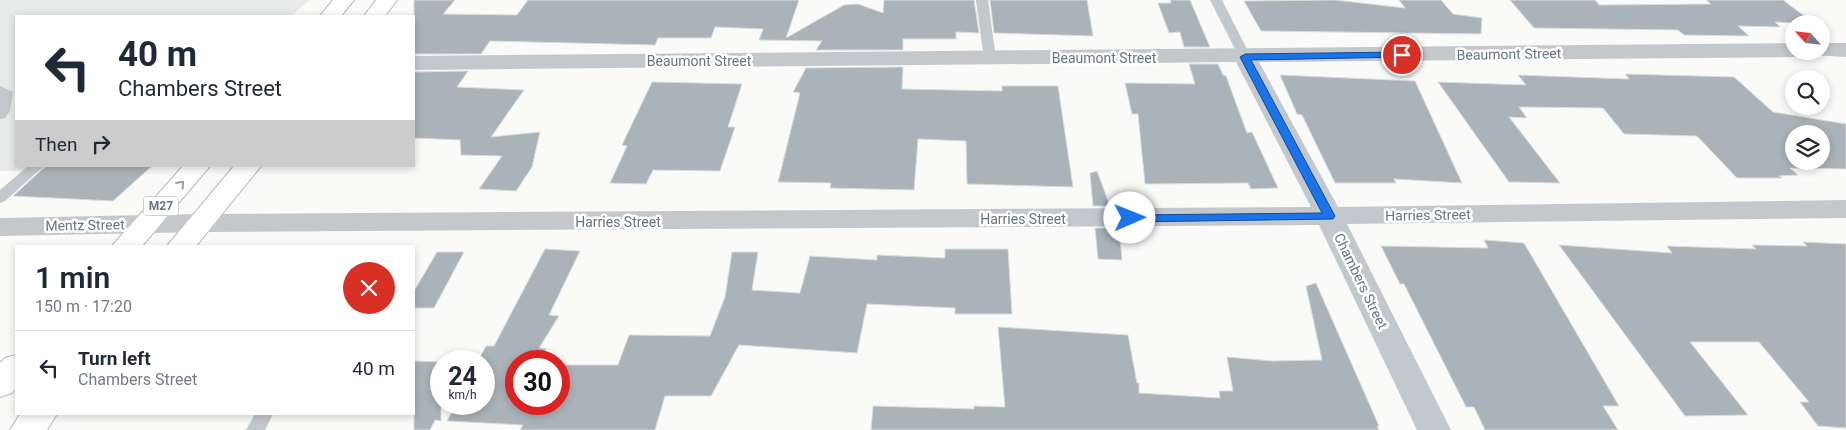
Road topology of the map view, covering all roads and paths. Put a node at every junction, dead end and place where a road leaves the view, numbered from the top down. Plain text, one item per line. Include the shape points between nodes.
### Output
1 (344, 0) edge
2 (387, 0) edge
3 (982, 0) edge
4 (1216, 0) edge
5 (331, 15) edge
6 (375, 15) edge
7 (1785, 50) edge
8 (1830, 50) edge
9 (1846, 50) edge
10 (1245, 57) junction
11 (990, 59) junction
12 (415, 63) edge
13 (0, 90) edge
14 (0, 115) edge
15 (37, 167) edge
16 (196, 167) edge
17 (247, 167) edge
18 (0, 198) edge
19 (1846, 209) edge
20 (1329, 216) junction
21 (201, 223) junction
22 (146, 224) junction
23 (0, 227) edge
24 (127, 245) edge
25 (182, 245) edge
26 (15, 368) edge
27 (0, 384) edge
28 (39, 415) edge
29 (263, 415) edge
30 (27, 430) edge
31 (255, 430) edge
32 (1434, 430) edge

1 - 5 main road
2 - 6 main road
3 - 11 lane
4 - 10 lane, Chambers Street
7 - 10 street, Beaumont Street
8 - 9 street
10 - 11 street, Beaumont Street
10 - 20 street, Chambers Street
11 - 12 street, Beaumont Street
13 - 14 lane via 7,92
15 - 18 lane
22 -> 16 main road, M27
17 - 21 main road
19 - 20 street, Harries Street
20 - 21 street, Harries Street
20 - 32 street, Chambers Street
21 - 22 street, Mentz Street
21 - 25 main road
22 - 23 street, Mentz Street
22 - 24 main road, M27
26 - 27 main road
28 - 30 main road
29 - 31 lane

